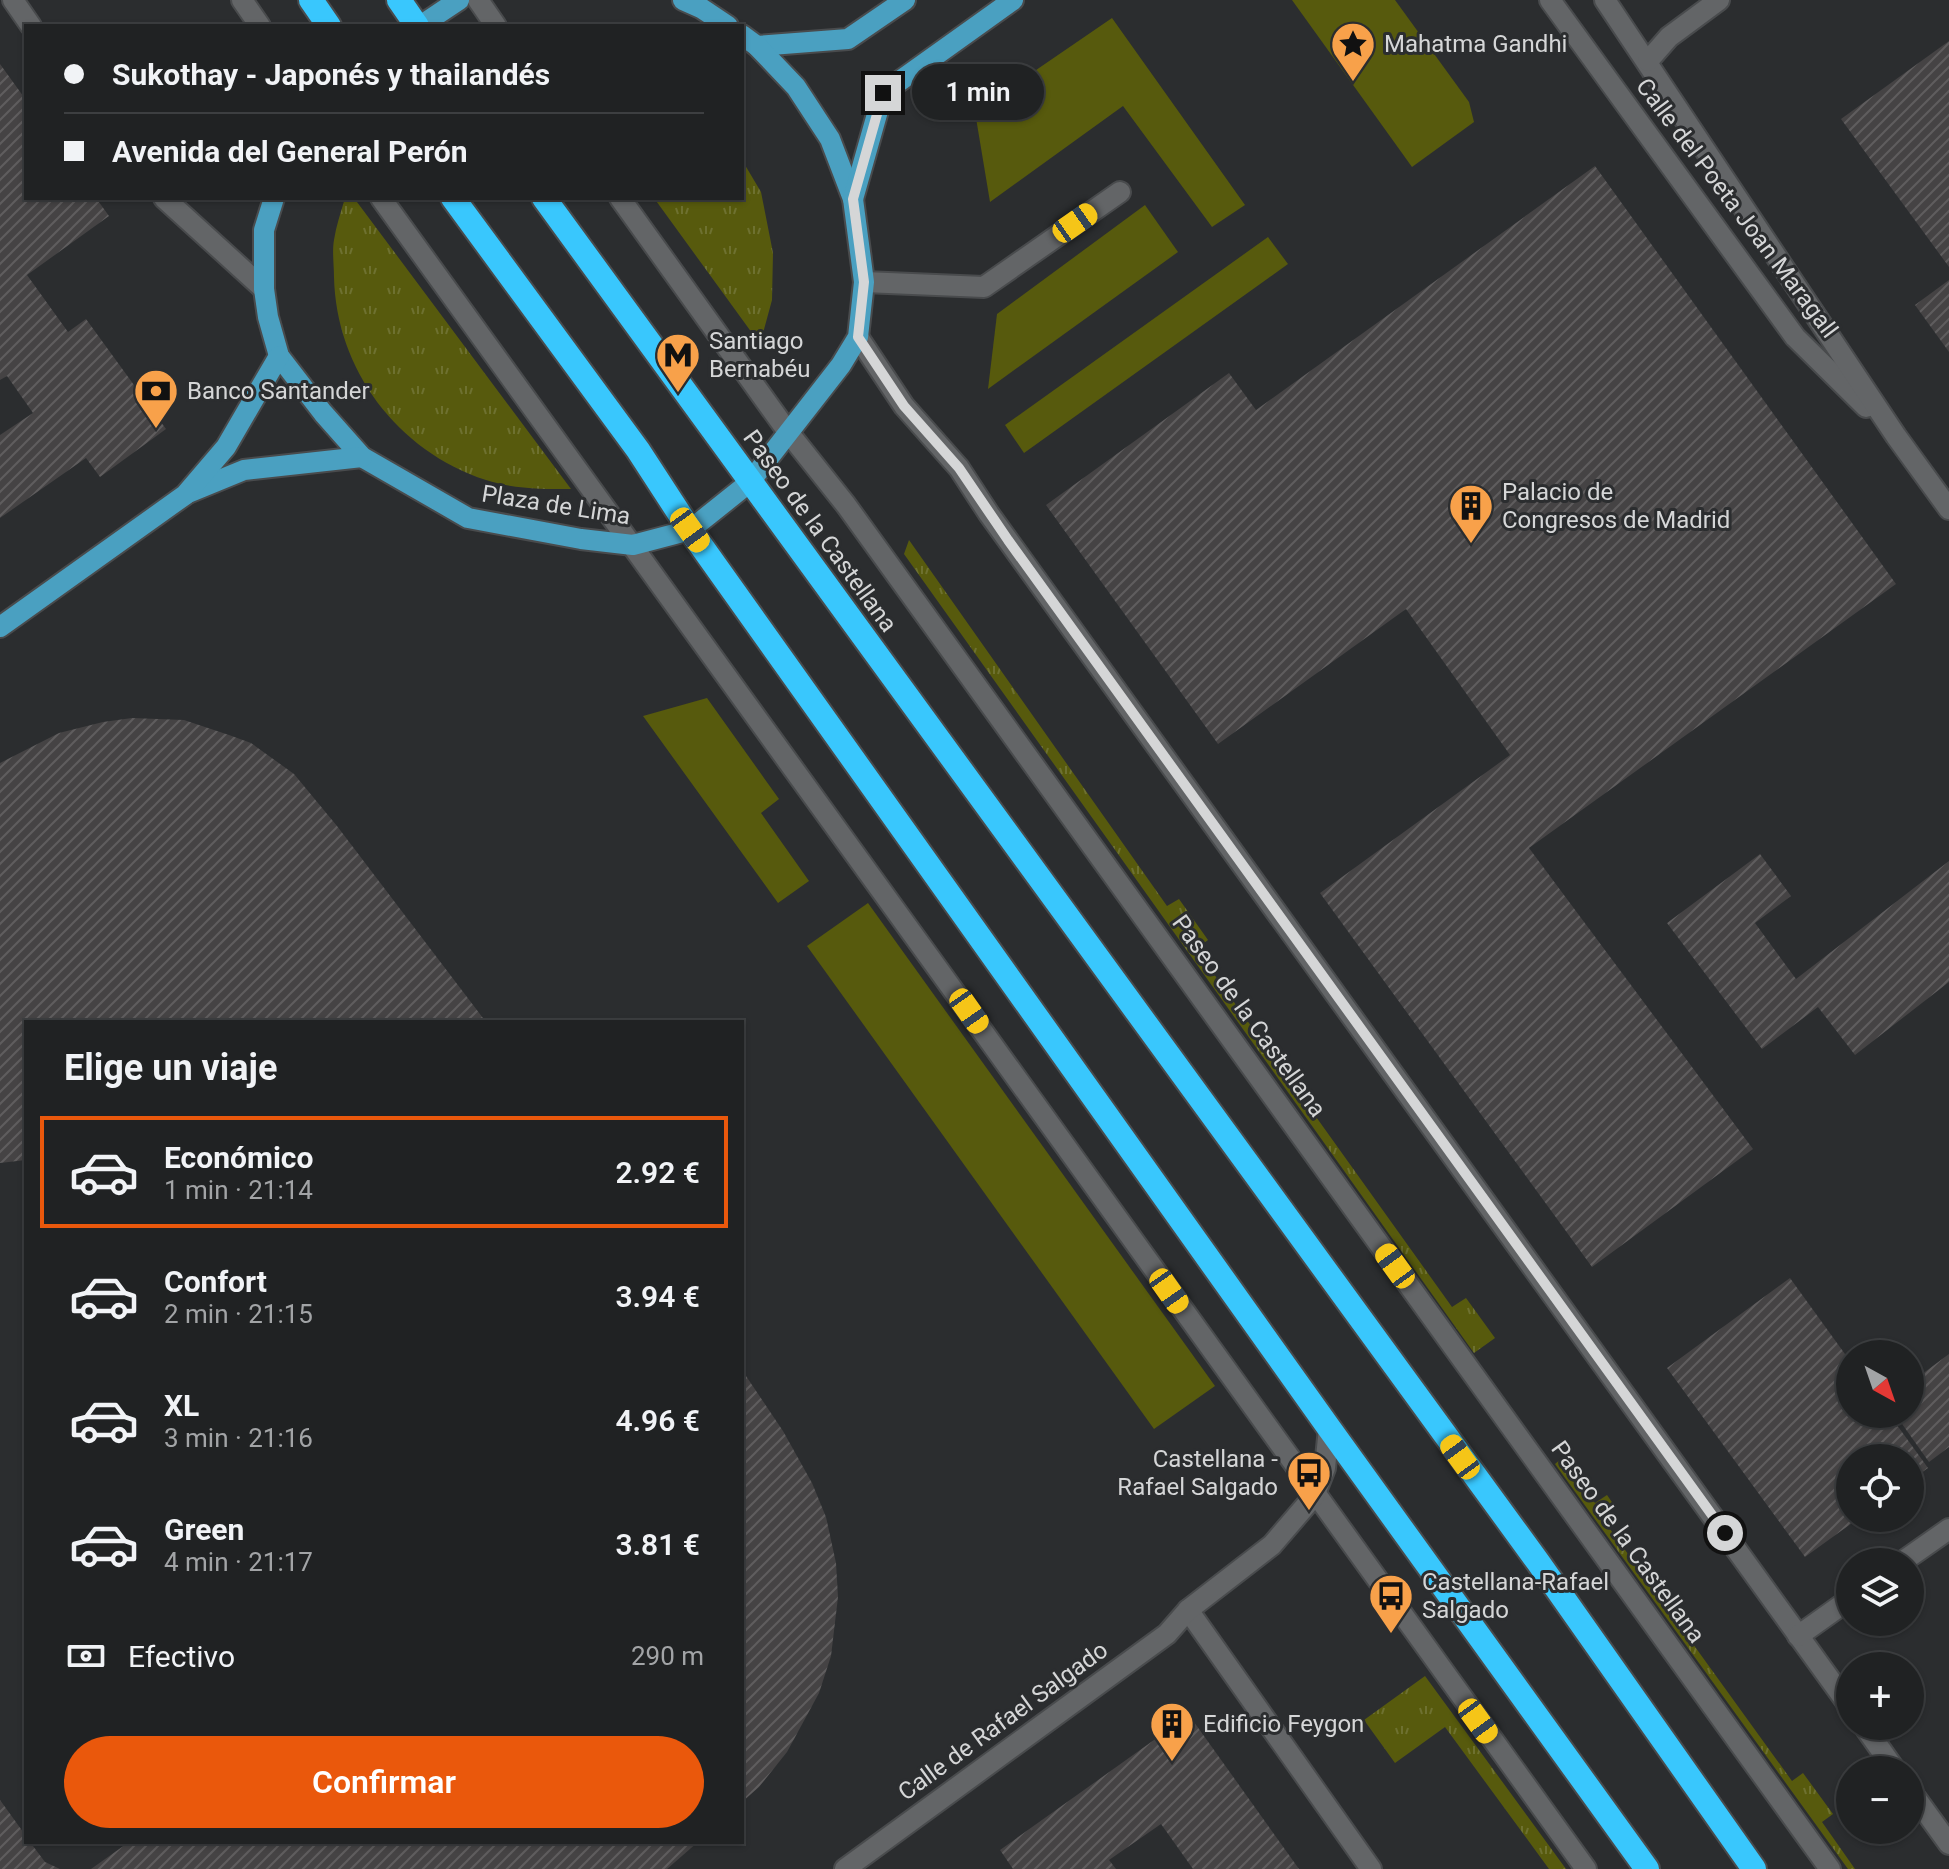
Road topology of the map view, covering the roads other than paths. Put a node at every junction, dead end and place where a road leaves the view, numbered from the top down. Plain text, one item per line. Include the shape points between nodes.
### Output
1 (13, 0) edge
2 (242, 0) edge
3 (311, 0) edge
4 (399, 0) edge
5 (459, 0) edge
6 (478, 0) edge
7 (683, 0) edge
8 (905, 0) edge
9 (1013, 0) edge
10 (1550, 0) edge
11 (1605, 0) edge
12 (1719, 0) edge
13 (30, 24) edge
14 (259, 24) edge
15 (328, 24) edge
16 (417, 24) edge
17 (422, 24) edge
18 (495, 24) edge
19 (725, 24) edge
20 (750, 40) edge
21 (1648, 61) junction
22 (1120, 192) dead end
23 (853, 199) junction
24 (166, 200) edge
25 (273, 200) edge
26 (382, 200) edge
27 (454, 200) edge
28 (545, 200) edge
29 (621, 200) edge
30 (864, 282) junction
31 (264, 289) junction
32 (858, 337) junction
33 (279, 356) junction
34 (788, 432) junction
35 (1896, 436) junction
36 (362, 457) junction
37 (750, 482) junction
38 (185, 495) junction
39 (1949, 509) edge
40 (690, 530) junction
41 (633, 545) junction
42 (0, 627) edge
43 (1329, 1428) junction
44 (1314, 1496) junction
45 (1949, 1529) edge
46 (1922, 1548) edge
47 (1836, 1609) edge
48 (1188, 1610) junction
49 (1798, 1636) junction
50 (1836, 1688) edge
51 (1924, 1809) edge
52 (1949, 1844) edge
53 (866, 1862) edge
54 (845, 1869) edge
55 (1371, 1869) edge
56 (1586, 1869) edge
57 (1647, 1869) edge
58 (1754, 1869) edge
59 (1830, 1869) edge

1 - 13 street
2 - 14 street
3 - 15 highway
4 - 16 highway
5 - 17 main road
6 - 18 street
7 - 19 main road
8 - 20 main road via 848,39
9 - 23 main road via 883,93
10 - 35 street, Calle del Poeta Joan Maragall via 1795,337
11 - 21 street, Calle del Poeta Joan Maragall
12 - 21 street via 1669,37
20 - 23 main road, Plaza de Lima via 796,87 830,139
21 - 35 street, Calle del Poeta Joan Maragall
22 - 30 street via 984,287
23 - 30 main road, Plaza de Lima
24 - 31 street
25 - 31 main road, Plaza de Lima via 264,230
26 - 41 street
27 - 40 highway via 638,450
28 - 37 highway, Paseo de la Castellana
29 - 34 street, Paseo de la Castellana
30 - 32 main road, Plaza de Lima
31 - 33 main road, Plaza de Lima
32 - 34 main road, Plaza de Lima
32 - 49 street via 904,406 959,468
33 - 36 main road, Plaza de Lima
33 - 38 main road via 226,447
34 - 37 main road, Plaza de Lima
34 - 59 street, Paseo de la Castellana via 846,505
35 - 39 street, Calle del Poeta Joan Maragall
36 - 38 main road via 244,470
36 - 41 main road, Plaza de Lima via 468,518
37 - 40 main road, Plaza de Lima
37 - 58 highway, Paseo de la Castellana via 1538,1562
38 - 42 main road
40 - 41 main road, Plaza de Lima
40 - 43 highway
41 - 44 street
43 - 44 street via 1325,1468
43 - 57 highway
44 - 48 street via 1272,1545
44 - 56 street
45 - 46 street
47 - 49 street
48 - 53 street, Calle de Rafael Salgado via 1167,1634
48 - 55 street
49 - 50 street
51 - 52 street
53 - 54 street, Calle de Rafael Salgado

